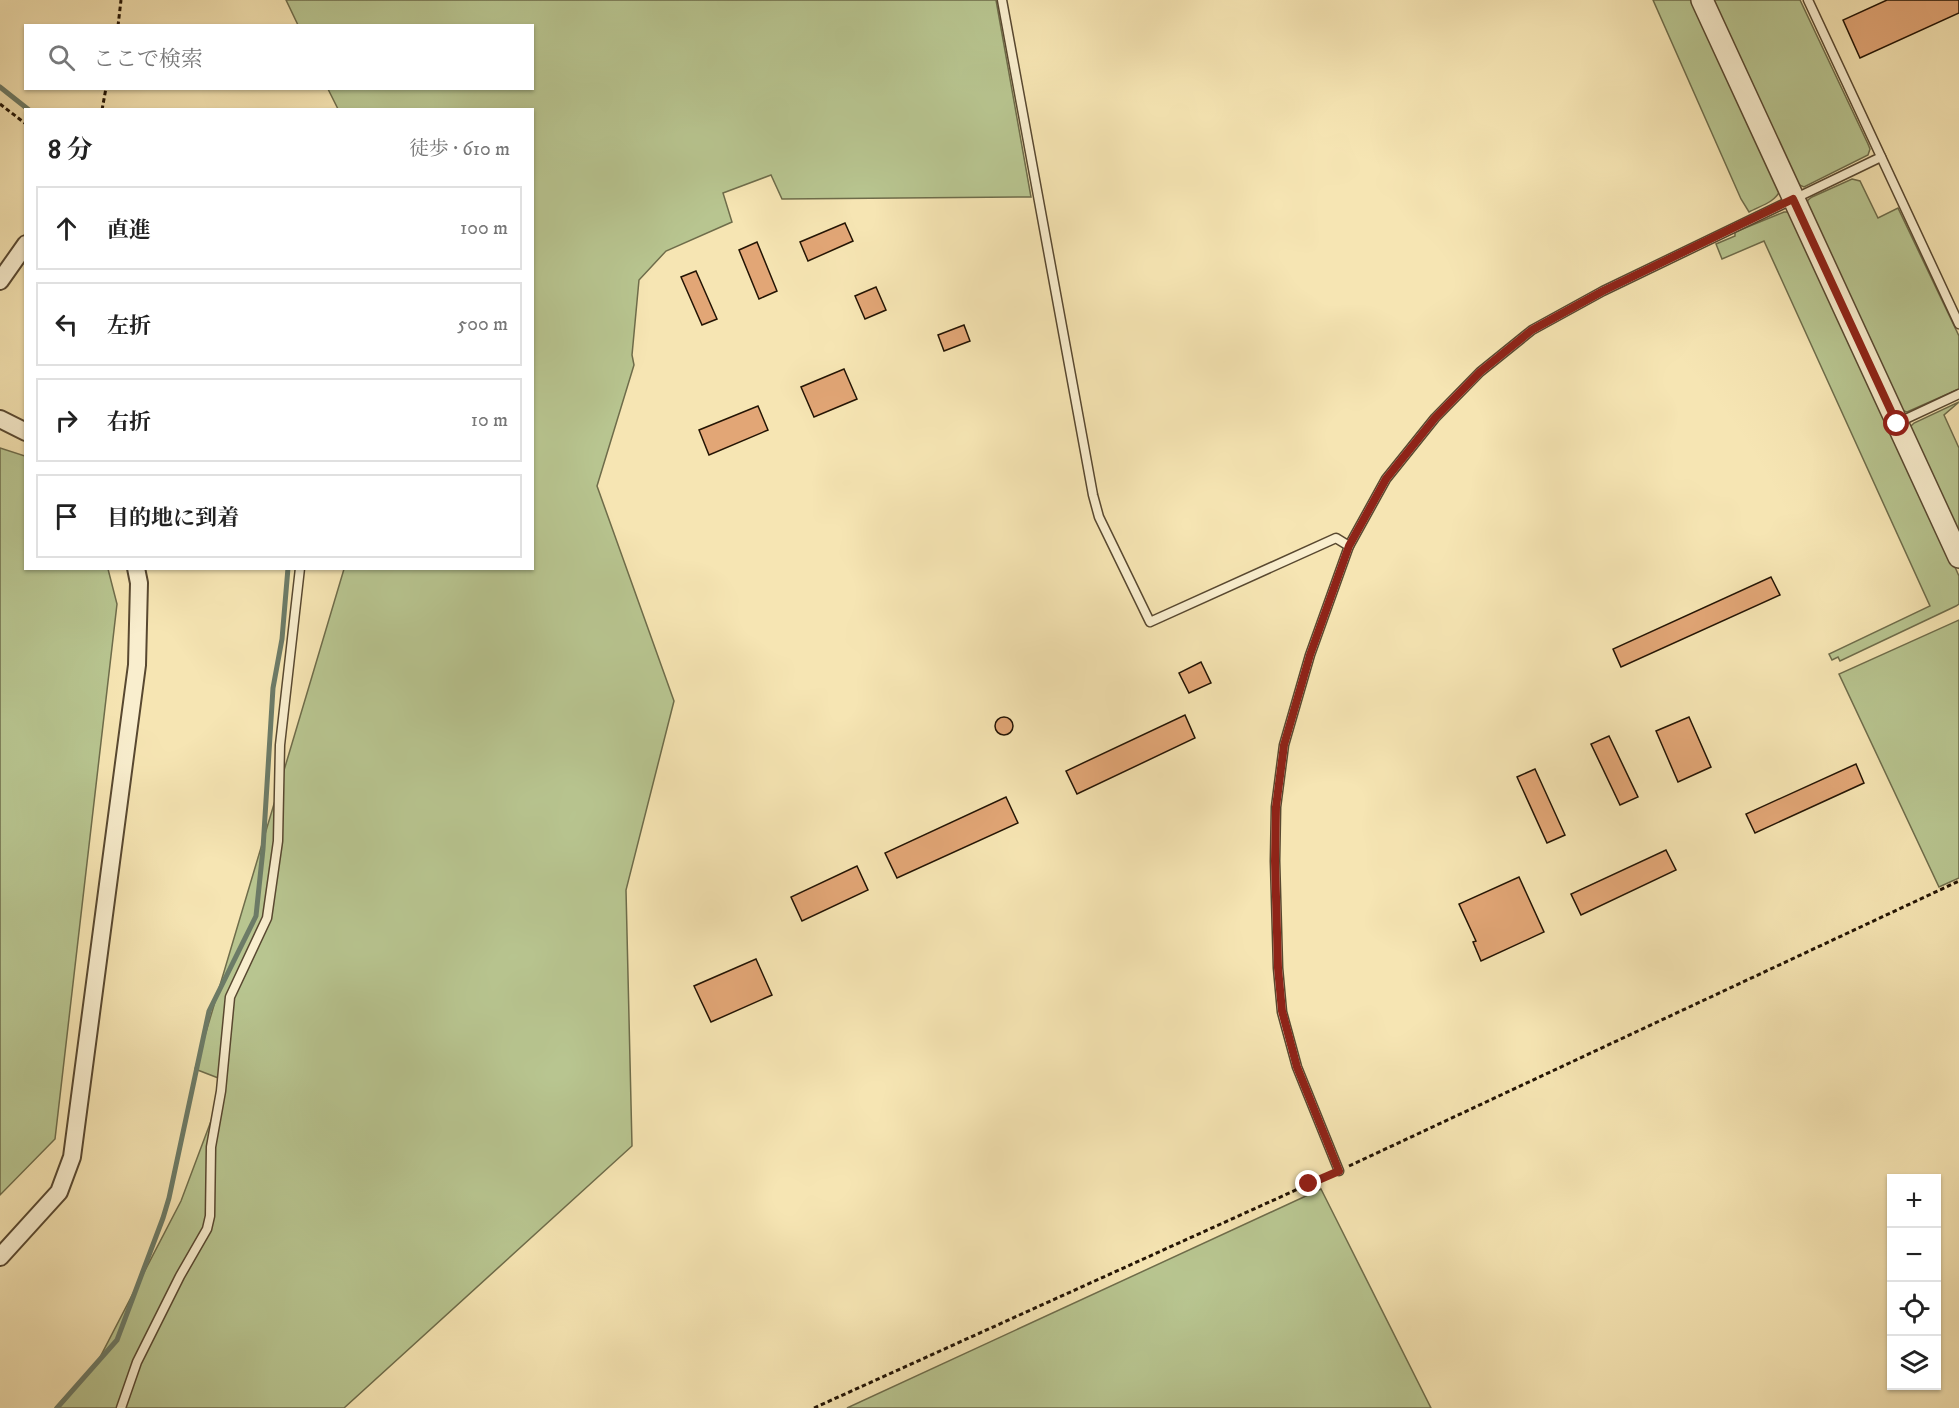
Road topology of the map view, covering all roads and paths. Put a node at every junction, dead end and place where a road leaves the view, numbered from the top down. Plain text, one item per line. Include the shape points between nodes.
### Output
1 (121, 0) edge
2 (1002, 0) edge
3 (1702, 0) edge
4 (1808, 0) edge
5 (118, 24) edge
6 (106, 90) edge
7 (0, 104) edge
8 (102, 108) edge
9 (24, 122) edge
10 (1881, 157) junction
11 (1793, 199) junction
12 (24, 247) edge
13 (0, 280) edge
14 (1959, 324) edge
15 (1959, 394) edge
16 (0, 419) edge
17 (1897, 424) junction
18 (24, 431) edge
19 (1349, 546) junction
20 (1959, 557) edge
21 (136, 570) edge
22 (300, 570) edge
23 (1959, 881) edge
24 (1339, 1171) junction
25 (0, 1257) edge
26 (121, 1408) edge
27 (814, 1408) edge

1 - 5 path
2 - 19 lane via 1093,495 1099,516 1150,622 1336,538
3 - 11 street
4 - 10 lane
6 - 8 path
7 - 9 path
10 - 11 lane
10 - 14 lane
11 - 17 street
11 - 19 lane via 1603,291 1532,330 1480,372 1435,418 1386,479
12 - 13 street
15 - 17 lane
16 - 18 street
17 - 20 street
19 - 24 lane via 1310,655 1284,745 1276,807 1275,861 1282,1011 1297,1067
21 - 25 street via 137,665 72,1157 59,1192
22 - 26 lane via 280,745 278,841 267,918 230,997 211,1147 210,1216 207,1229 137,1362
23 - 24 path
24 - 27 path

